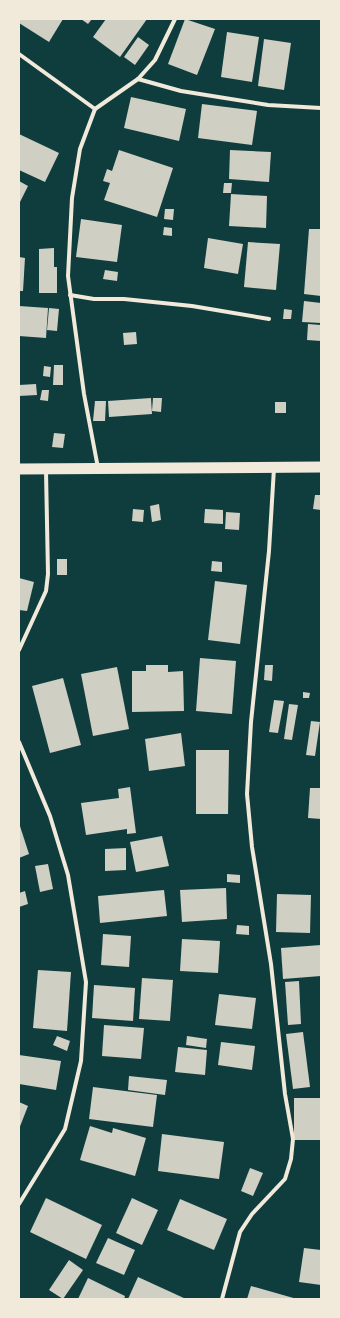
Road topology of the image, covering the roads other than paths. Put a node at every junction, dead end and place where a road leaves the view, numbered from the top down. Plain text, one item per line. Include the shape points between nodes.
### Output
1 (175, 19) edge
2 (19, 54) edge
3 (138, 79) junction
4 (321, 108) edge
5 (95, 109) junction
6 (70, 295) junction
7 (269, 319) dead end
8 (321, 467) edge
9 (98, 468) junction
10 (274, 468) junction
11 (19, 469) edge
12 (46, 469) junction
13 (19, 650) edge
14 (19, 742) edge
15 (19, 1204) edge
16 (222, 1299) edge

1 - 3 street via 155,60
2 - 5 street
3 - 4 street via 188,92 268,105
3 - 5 street
5 - 6 street via 80,149 72,198 68,276
6 - 7 street via 94,300 124,299 229,311
6 - 9 street
8 - 10 highway
9 - 10 highway
9 - 12 highway
10 - 16 street via 247,794 252,847 271,964 285,1094 293,1138 292,1159 285,1179 252,1214 240,1232
11 - 12 highway
12 - 13 street via 46,591
14 - 15 street via 50,816 68,875 86,982 81,1061 65,1129

